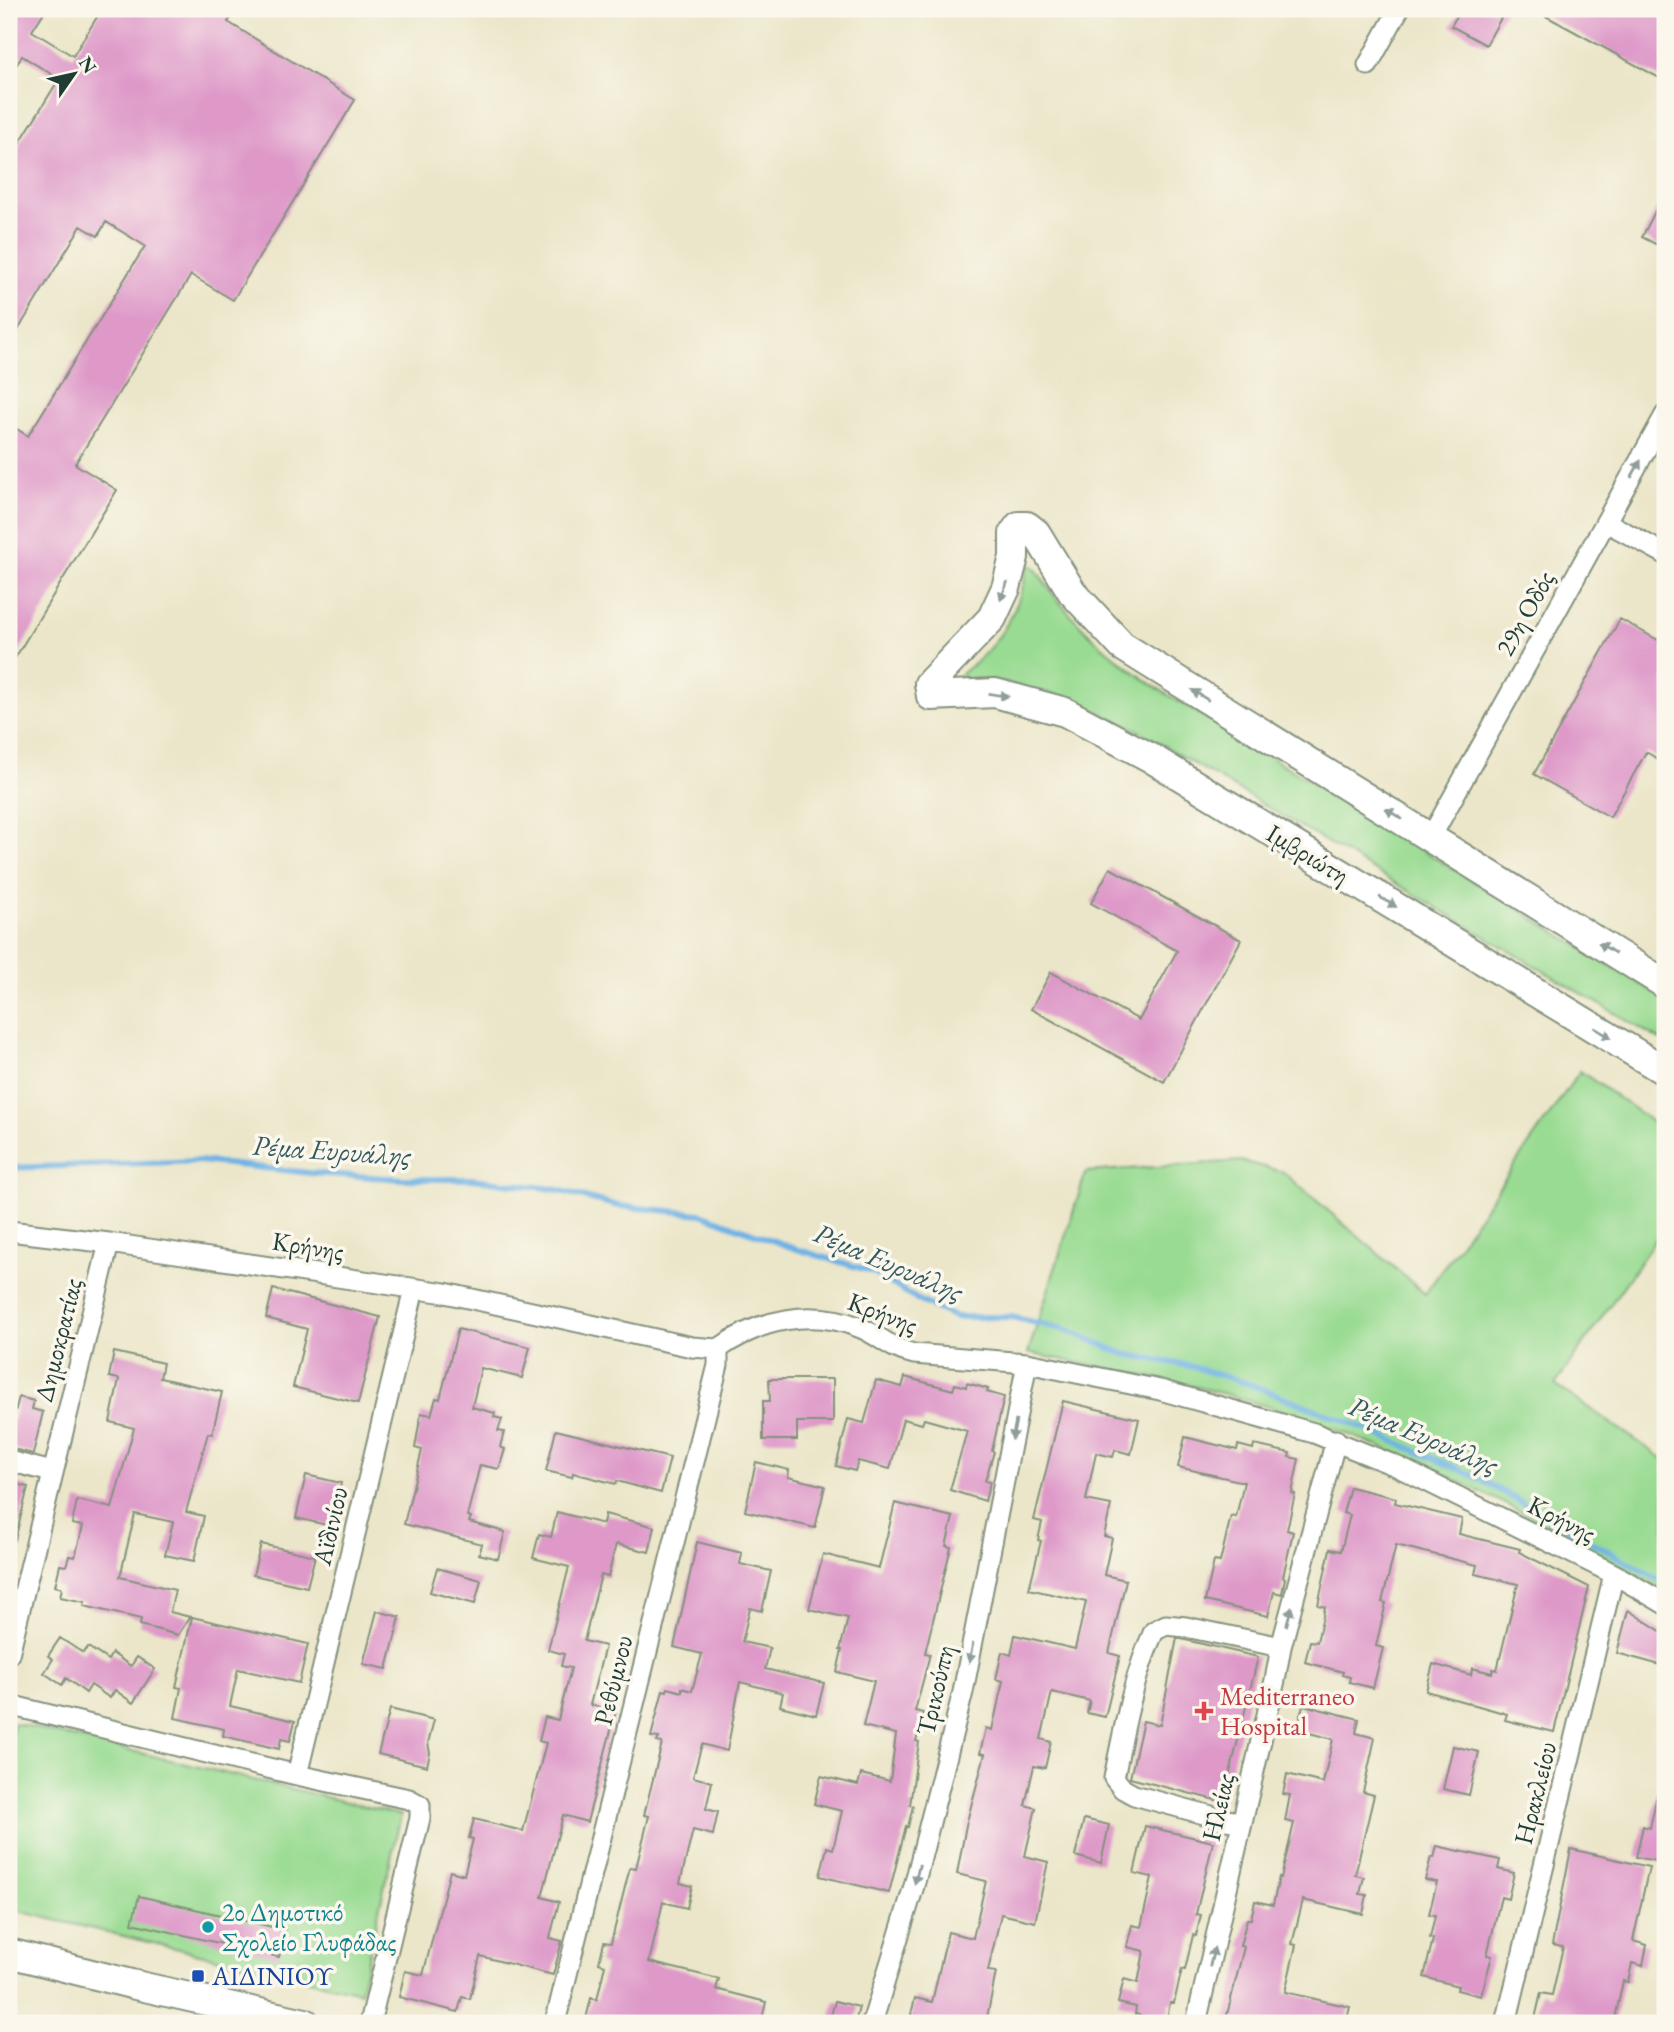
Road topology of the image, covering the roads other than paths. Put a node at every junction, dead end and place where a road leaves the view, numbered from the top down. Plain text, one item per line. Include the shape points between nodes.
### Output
1 (1399, 9) edge
2 (1368, 65) dead end
3 (1665, 415) edge
4 (1606, 522) junction
5 (1665, 554) edge
6 (1431, 837) junction
7 (1665, 984) edge
8 (1665, 1071) edge
9 (9, 1231) edge
10 (109, 1242) junction
11 (414, 1289) junction
12 (718, 1349) junction
13 (1027, 1363) junction
14 (1336, 1440) junction
15 (9, 1461) edge
16 (52, 1472) junction
17 (1614, 1574) junction
18 (1665, 1604) edge
19 (1281, 1647) junction
20 (9, 1654) edge
21 (9, 1705) edge
22 (297, 1775) junction
23 (1241, 1822) junction
24 (9, 1953) edge
25 (236, 2015) edge
26 (305, 2023) edge
27 (370, 2023) edge
28 (555, 2023) edge
29 (872, 2023) edge
30 (1196, 2023) edge
31 (1506, 2023) edge

1 - 2 street
4 -> 3 street, 29η Οδός
4 - 5 street
4 - 6 street, 29η Οδός
7 -> 6 street
6 -> 8 street, Ιμβριώτη via 1122,646 1072,592 1027,526 1019,526 1014,533 1006,588 992,618 929,684 931,696 995,693 1065,712 1151,758
9 - 10 street, Κρήνης
10 - 11 street, Κρήνης
10 - 16 street, Δημοκρατίας
11 - 12 street, Κρήνης
11 - 22 street, Αϊδινίου
12 - 13 street, Κρήνης via 761,1324 803,1318 861,1328 906,1352
12 - 28 street, Ρεθύμνου via 718,1365
13 - 14 street, Κρήνης via 1160,1390
13 -> 29 street, Τρικούπη via 963,1692 914,1886
14 - 17 street, Κρήνης
19 -> 14 street, Ηλείας
15 - 16 street
16 - 20 street, Δημοκρατίας
17 - 18 street, Κρήνης
17 - 31 street, Ηρακλείου
19 - 23 street, Ηλείας
19 - 23 street via 1186,1627 1166,1625 1154,1632 1120,1748 1114,1777 1123,1789
21 - 22 street
22 - 27 street via 420,1805
30 -> 23 street, Ηλείας
24 - 25 street
25 - 26 street

